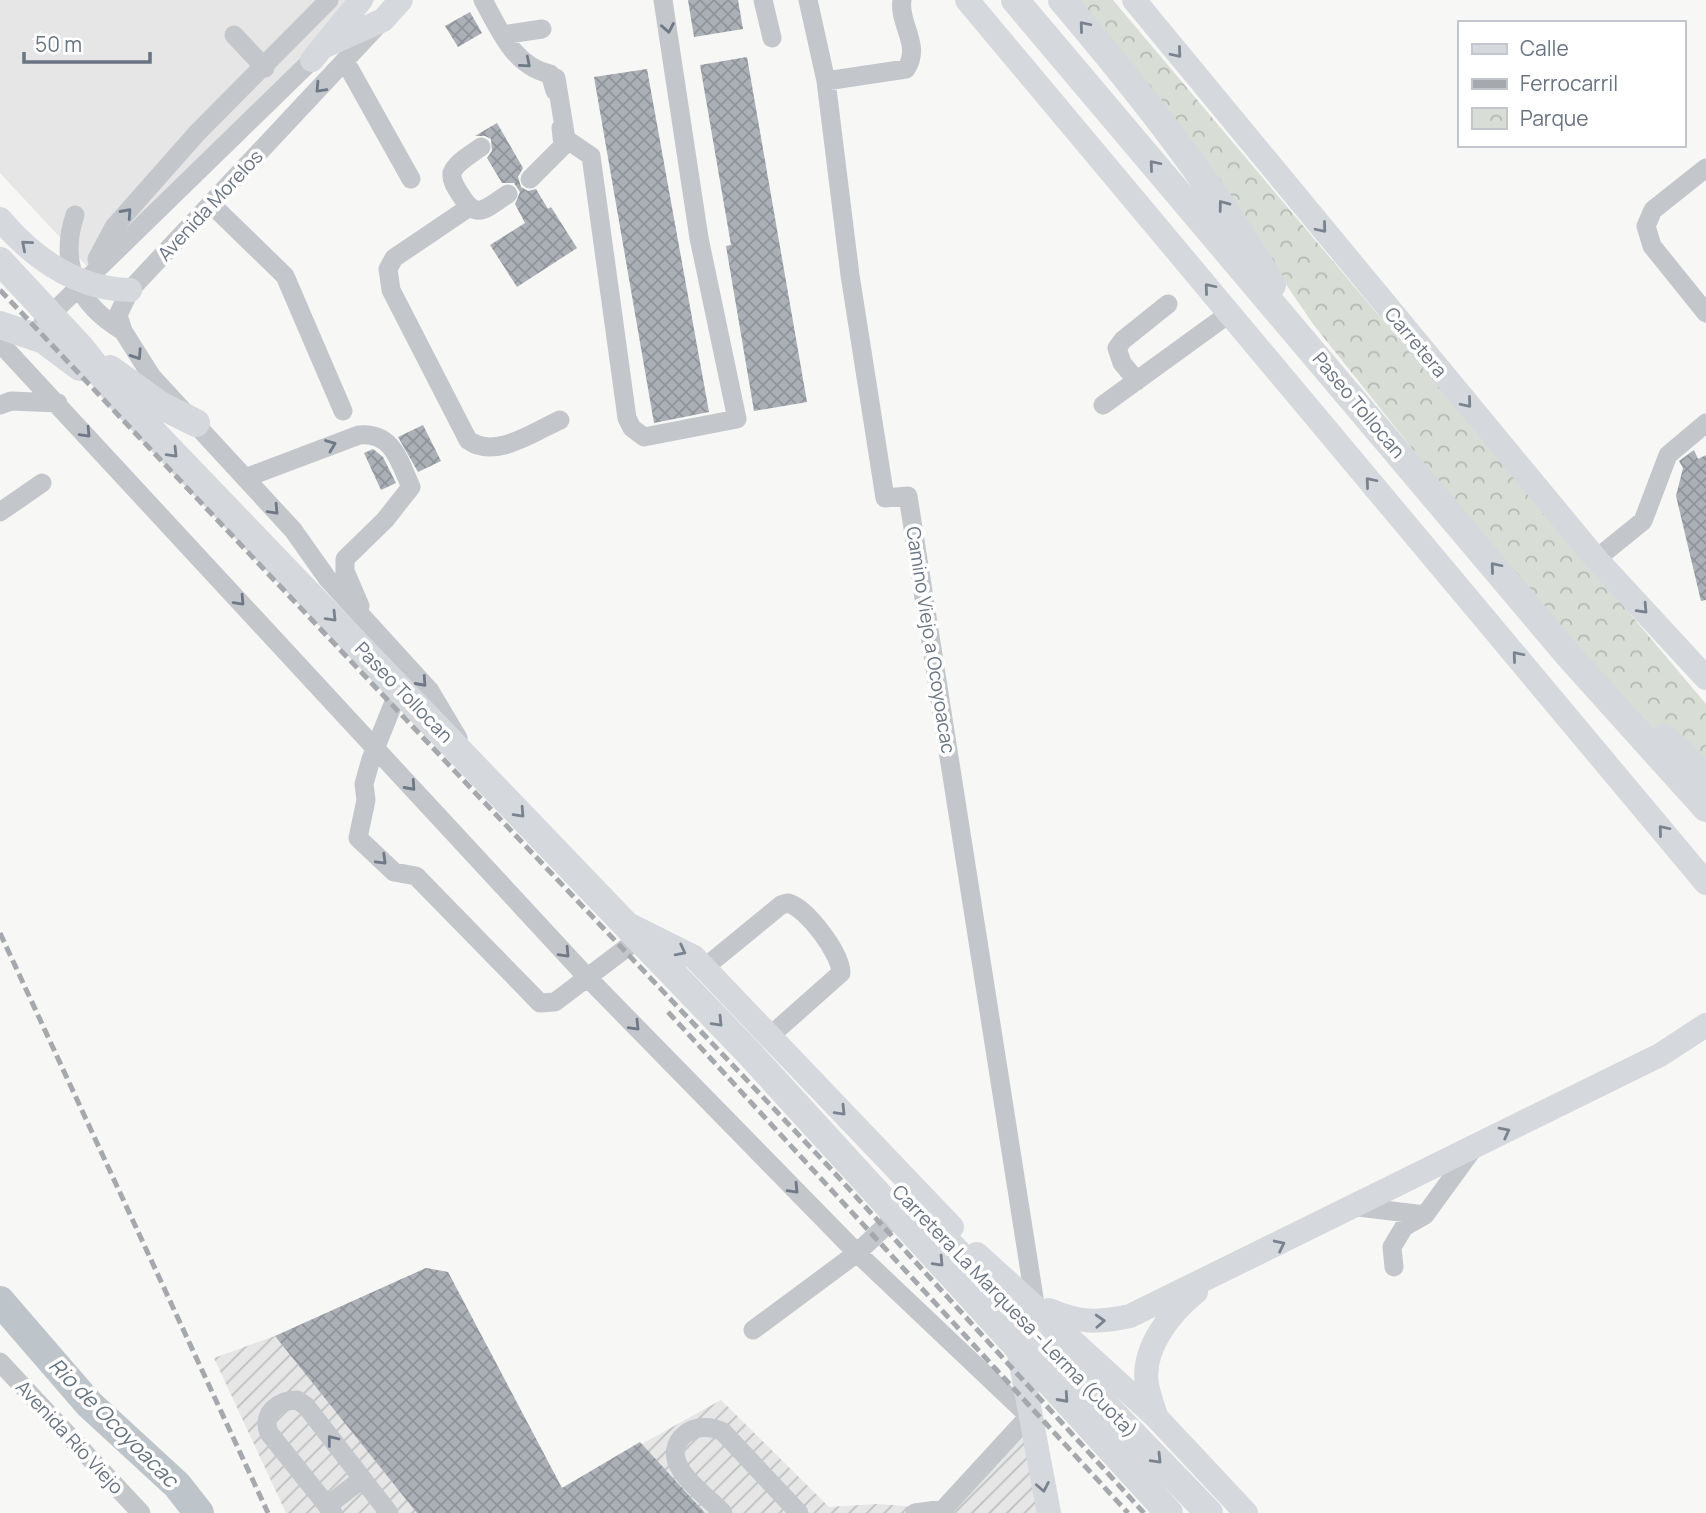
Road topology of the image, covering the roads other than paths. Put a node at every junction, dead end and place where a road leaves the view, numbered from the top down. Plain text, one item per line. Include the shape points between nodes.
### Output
1 (329, 0) edge
2 (362, 0) edge
3 (401, 0) edge
4 (483, 0) edge
5 (663, 0) edge
6 (763, 0) edge
7 (808, 0) edge
8 (902, 0) edge
9 (967, 0) edge
10 (1015, 0) edge
11 (1062, 0) edge
12 (1133, 0) edge
13 (383, 20) junction
14 (542, 29) dead end
15 (234, 35) dead end
16 (503, 35) junction
17 (772, 38) dead end
18 (318, 53) junction
19 (345, 61) junction
20 (265, 68) junction
21 (554, 81) junction
22 (826, 81) junction
23 (481, 147) dead end
24 (1706, 168) edge
25 (411, 179) dead end
26 (530, 179) dead end
27 (508, 194) dead end
28 (211, 204) junction
29 (468, 208) junction
30 (75, 215) dead end
31 (0, 219) edge
32 (0, 261) edge
33 (72, 279) junction
34 (123, 290) junction
35 (1168, 304) dead end
36 (1230, 313) junction
37 (1706, 313) edge
38 (0, 325) edge
39 (123, 331) junction
40 (0, 343) edge
41 (80, 347) junction
42 (1310, 347) junction
43 (0, 364) edge
44 (1137, 381) junction
45 (121, 399) junction
46 (58, 403) junction
47 (0, 405) edge
48 (1103, 405) dead end
49 (343, 411) dead end
50 (560, 420) dead end
51 (196, 423) junction
52 (1706, 424) edge
53 (245, 478) junction
54 (42, 483) dead end
55 (0, 512) edge
56 (1596, 559) junction
57 (371, 627) junction
58 (1570, 657) junction
59 (1706, 678) edge
60 (400, 687) junction
61 (376, 748) junction
62 (473, 763) junction
63 (1706, 776) edge
64 (1706, 808) edge
65 (1706, 883) edge
66 (629, 929) junction
67 (705, 968) junction
68 (587, 977) junction
69 (1706, 1025) edge
70 (770, 1037) junction
71 (811, 1120) junction
72 (1473, 1149) junction
73 (1358, 1206) junction
74 (1424, 1215) junction
75 (896, 1216) junction
76 (857, 1253) junction
77 (1394, 1267) dead end
78 (1218, 1275) junction
79 (1035, 1304) junction
80 (753, 1330) dead end
81 (1017, 1348) junction
82 (0, 1362) edge
83 (1029, 1416) junction
84 (1156, 1417) junction
85 (362, 1479) junction
86 (330, 1509) edge
87 (942, 1511) edge
88 (141, 1513) edge
89 (389, 1513) edge
90 (723, 1513) edge
91 (799, 1513) edge
92 (915, 1513) edge
93 (1049, 1513) edge
94 (1169, 1513) edge
95 (1209, 1513) edge
96 (1246, 1513) edge

1 - 20 street
2 - 18 main road, Avenida Morelos
3 - 13 main road, Avenida Morelos
4 - 16 street
5 -> 21 street via 699,238 737,419 638,435 627,418 591,156 566,139
6 - 17 street
7 - 22 street, Camino Viejo a Ocoyoacac
8 - 22 street via 913,46 906,69
36 -> 9 main road
42 -> 10 highway, Paseo Tollocan
42 -> 11 highway via 1231,215 1129,79
12 -> 56 main road, Carretera
13 - 18 main road
13 - 19 street, Avenida Morelos
14 - 16 street
15 - 20 street
16 -> 21 street via 525,64
18 - 43 street, Avenida Morelos
19 - 25 street
19 -> 28 street, Avenida Morelos
34 -> 20 street via 102,278 97,259 114,227 197,133
21 - 26 street via 563,146
22 - 79 street, Camino Viejo a Ocoyoacac via 885,498 908,496
23 - 29 street via 452,174
24 - 37 street via 1653,210 1646,226 1652,246
27 - 29 street via 484,210
28 - 34 street, Avenida Morelos
28 - 49 street via 285,276
29 - 50 street via 394,258 388,269 391,290 468,440 479,448 494,449
30 - 33 street via 68,259
33 -> 31 main road via 42,259
32 - 41 highway, Paseo Tollocan
33 - 34 main road
33 - 39 street via 103,320
34 - 39 street, Avenida Morelos via 118,315
35 - 44 street via 1118,348 1122,363
36 - 44 street
65 -> 36 main road
38 - 45 highway via 44,340
39 -> 51 street via 152,377
40 - 46 street
41 - 45 highway, Paseo Tollocan
41 - 51 highway via 160,405
58 -> 42 highway, Paseo Tollocan
44 - 48 street
45 -> 60 highway, Paseo Tollocan
46 - 47 street via 11,401
46 -> 61 street
51 - 53 street
52 - 56 street via 1668,455 1643,521
53 -> 57 street
53 -> 57 street via 359,435 387,440 411,487 345,559 352,591
54 - 55 street
56 -> 59 main road, Carretera
57 -> 62 street via 430,691
58 - 63 highway
58 - 64 highway, Paseo Tollocan
60 - 61 street
60 - 62 highway, Paseo Tollocan
61 -> 68 street
61 -> 68 street via 364,784 366,800 358,838 394,872 416,876 540,1003 555,1002
62 -> 66 highway, Paseo Tollocan
66 -> 67 main road via 694,957
66 - 68 street
66 -> 71 highway, Paseo Tollocan
67 - 70 main road
67 - 70 street via 781,905 788,903 801,910 835,951 841,973
68 -> 76 street
72 -> 69 main road via 1660,1055
70 -> 79 main road via 998,1276
71 - 75 highway
71 -> 95 highway, Carretera La Marquesa - Lerma (Cuota) via 885,1178
72 - 73 main road
72 - 74 street
73 - 74 street
78 -> 73 main road
74 - 77 street via 1404,1227 1392,1247
75 - 76 street
75 -> 81 highway
76 - 80 street
76 - 83 street
79 -> 78 main road via 1097,1323 1130,1316
78 - 84 main road via 1166,1322 1152,1348 1146,1382
79 - 84 main road
81 - 83 main road
81 -> 94 highway
82 - 88 street, Avenida Río Viejo
83 - 87 street
83 -> 93 main road
84 - 96 main road
85 - 86 street
85 -> 86 street via 298,1399 279,1404 268,1414 265,1424 269,1433
85 - 89 street
87 - 92 street
90 - 91 street via 681,1471 676,1458 684,1434 700,1425 723,1432

